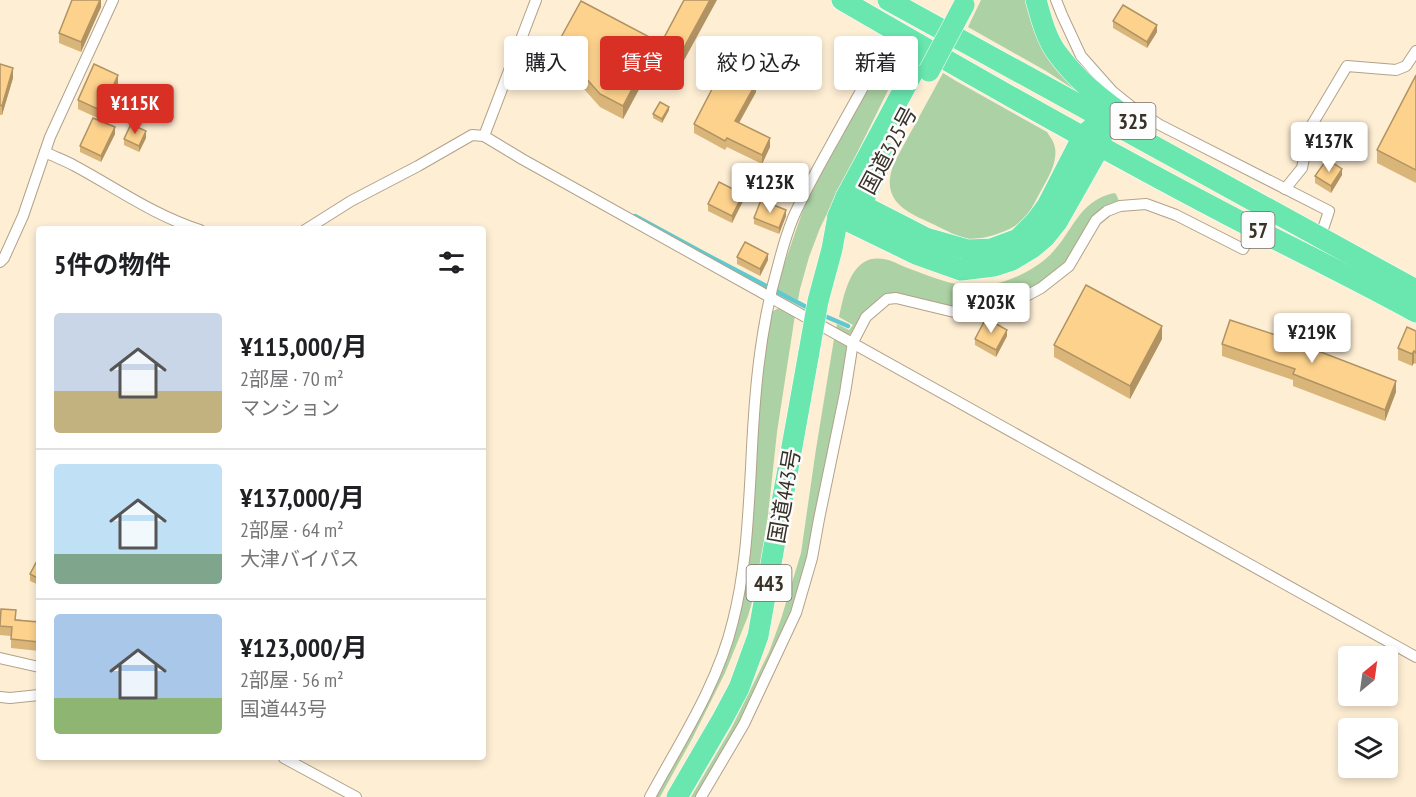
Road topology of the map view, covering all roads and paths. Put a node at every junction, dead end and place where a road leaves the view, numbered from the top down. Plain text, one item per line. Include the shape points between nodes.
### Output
1 (113, 0) edge
2 (536, 0) edge
3 (842, 0) edge
4 (888, 0) edge
5 (1036, 0) edge
6 (1056, 0) edge
7 (961, 2) edge
8 (895, 30) junction
9 (1416, 51) edge
10 (1103, 118) junction
11 (484, 136) junction
12 (1092, 141) junction
13 (45, 152) junction
14 (1285, 189) junction
15 (1265, 207) junction
16 (849, 210) junction
17 (188, 226) edge
18 (311, 226) edge
19 (1255, 229) junction
20 (1320, 238) junction
21 (0, 262) edge
22 (1416, 290) edge
23 (770, 297) junction
24 (1416, 312) edge
25 (853, 342) junction
26 (1416, 657) edge
27 (0, 658) edge
28 (36, 666) edge
29 (36, 695) edge
30 (0, 697) edge
31 (288, 760) edge
32 (356, 797) edge
33 (650, 797) edge
34 (676, 797) edge
35 (701, 797) edge

1 - 13 street
2 - 11 street
3 - 8 highway, 57
4 - 10 highway, 57
5 - 15 highway, 325 via 1056,51 1079,80 1167,142 1250,188
6 - 14 street via 1081,56 1126,103 1160,125
7 - 16 highway, 国道325号
8 - 12 highway, 57
8 - 23 street via 811,180 793,219
9 - 14 street via 1406,66 1396,70 1347,66 1310,128 1302,168
10 - 12 highway
10 - 15 highway, 57
11 - 18 street via 472,135
11 - 23 street
12 - 16 highway via 1036,221 1018,239 991,249 968,250
12 - 19 highway, 57
13 - 17 street
13 - 21 street via 23,216
14 - 20 street via 1329,212
15 - 20 highway, 57
16 - 34 highway, 国道443号 / 443, bridge via 832,249 818,301 759,636 739,688
19 - 24 highway, 57
19 - 25 street via 1243,249 1146,204 1120,206 1096,220 1069,266 1028,296 990,310 954,312 887,299 866,316
20 - 22 highway, 57
23 - 25 street
23 - 33 street via 756,388 747,537 733,622 719,666
25 - 26 street
25 - 35 street via 812,558 796,613 744,724
27 - 28 street
29 - 30 street
31 - 32 street

